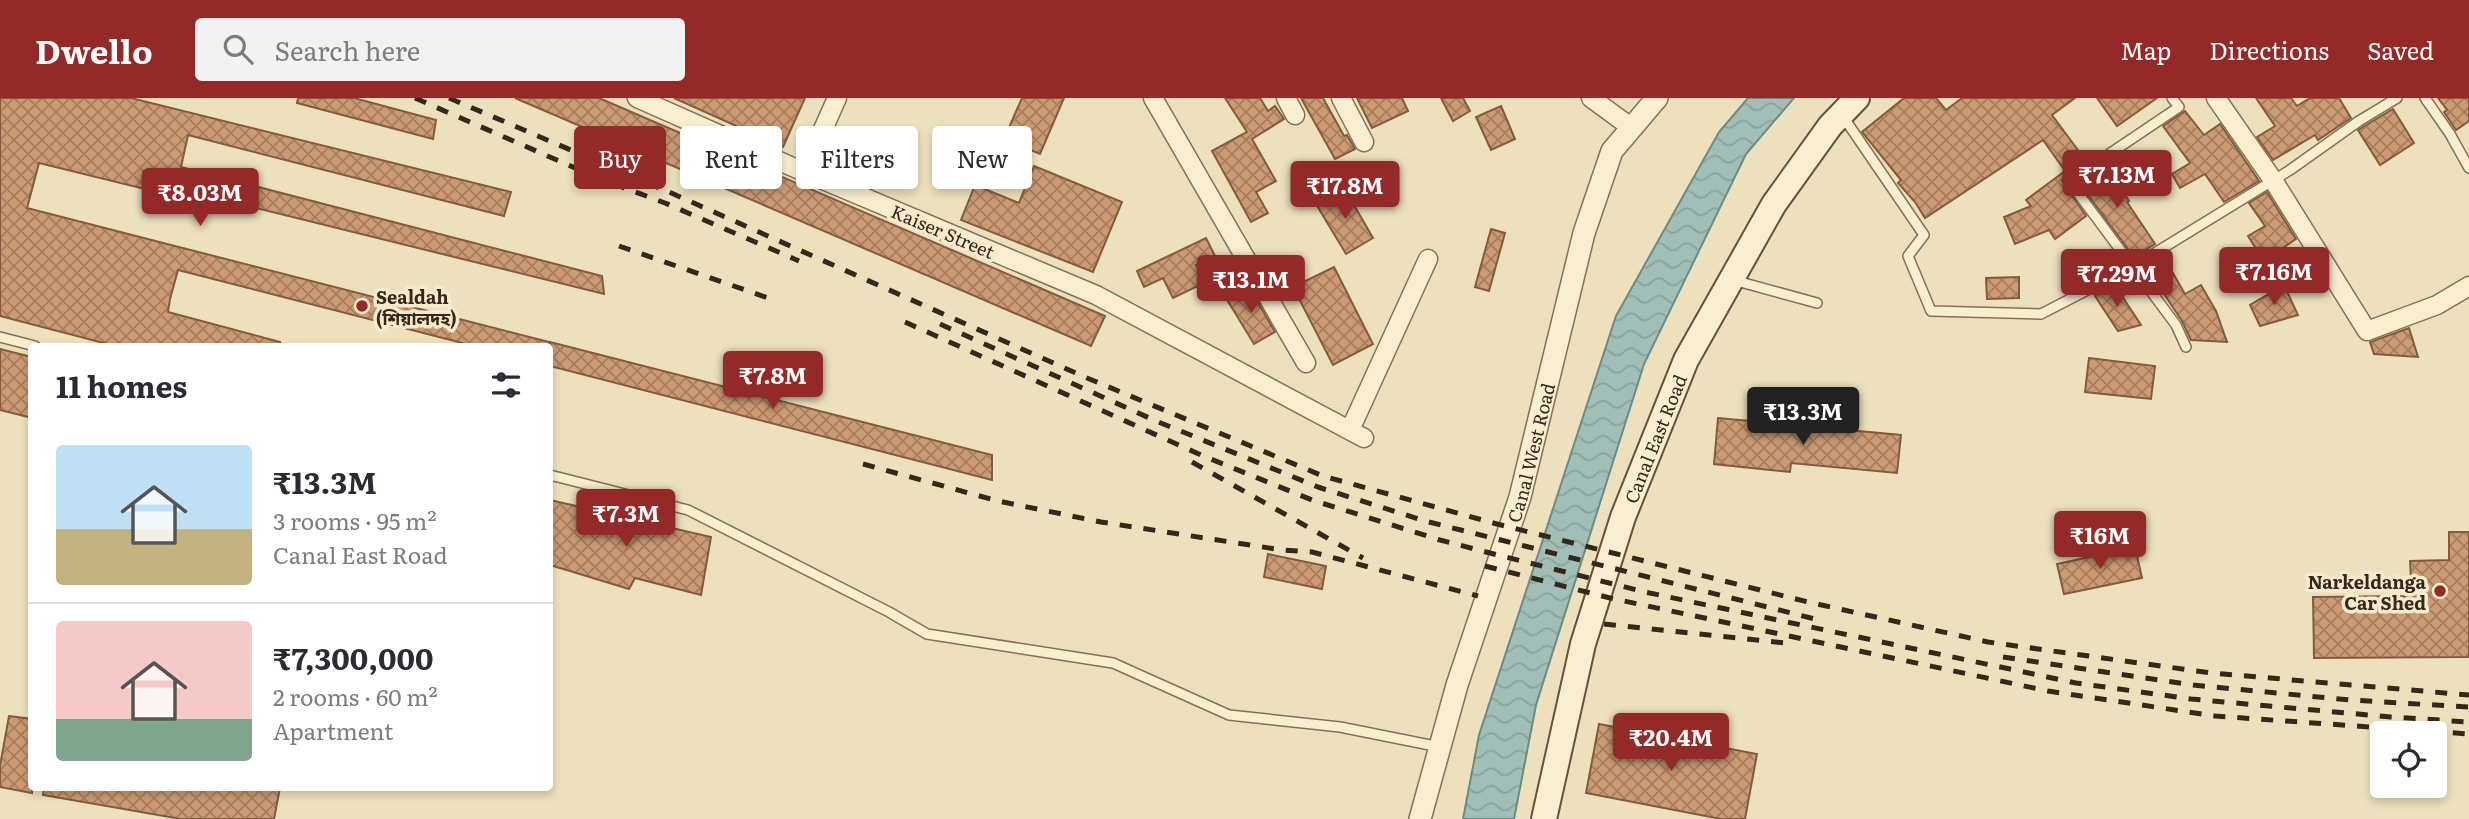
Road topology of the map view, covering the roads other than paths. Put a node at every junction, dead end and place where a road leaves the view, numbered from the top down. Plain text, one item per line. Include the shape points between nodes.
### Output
1 (637, 98) edge
2 (837, 98) edge
3 (1153, 98) edge
4 (1286, 98) edge
5 (1341, 98) edge
6 (1591, 98) edge
7 (1657, 98) edge
8 (2172, 98) edge
9 (2216, 98) edge
10 (2397, 98) edge
11 (2425, 98) edge
12 (1849, 106) edge
13 (1295, 115) dead end
14 (825, 126) edge
15 (1632, 128) junction
16 (1364, 142) dead end
17 (796, 168) edge
18 (2469, 168) edge
19 (2273, 180) junction
20 (844, 189) edge
21 (1428, 259) dead end
22 (2132, 267) junction
23 (1731, 279) junction
24 (2469, 286) edge
25 (1817, 303) dead end
26 (0, 337) edge
27 (28, 344) edge
28 (2186, 347) dead end
29 (1306, 363) dead end
30 (553, 476) edge
31 (1440, 747) junction
32 (1420, 819) edge
33 (1544, 819) edge

1 - 17 street, Kaiser Street
2 - 14 street
3 - 29 street
4 - 13 street
5 - 16 street
6 - 15 street
7 - 15 street, Canal West Road
8 - 22 lane via 2179,107 2069,181
9 - 19 street
10 - 19 lane
11 - 18 lane
12 - 22 lane via 1924,235 1908,256 1931,311 2041,314
12 - 23 main road, Canal East Road via 1774,204
15 - 31 street, Canal West Road via 1612,151 1584,233 1520,497
19 - 22 lane
19 - 24 street via 2367,331 2437,305
20 - 21 street, Kaiser Street via 1096,295 1357,434
22 - 28 lane via 2176,325
23 - 25 lane
23 - 33 main road, Canal East Road via 1686,360 1623,517 1583,644
26 - 27 lane
30 - 31 lane via 688,510 927,634 1113,663 1229,715 1340,727
31 - 32 street, Canal West Road

